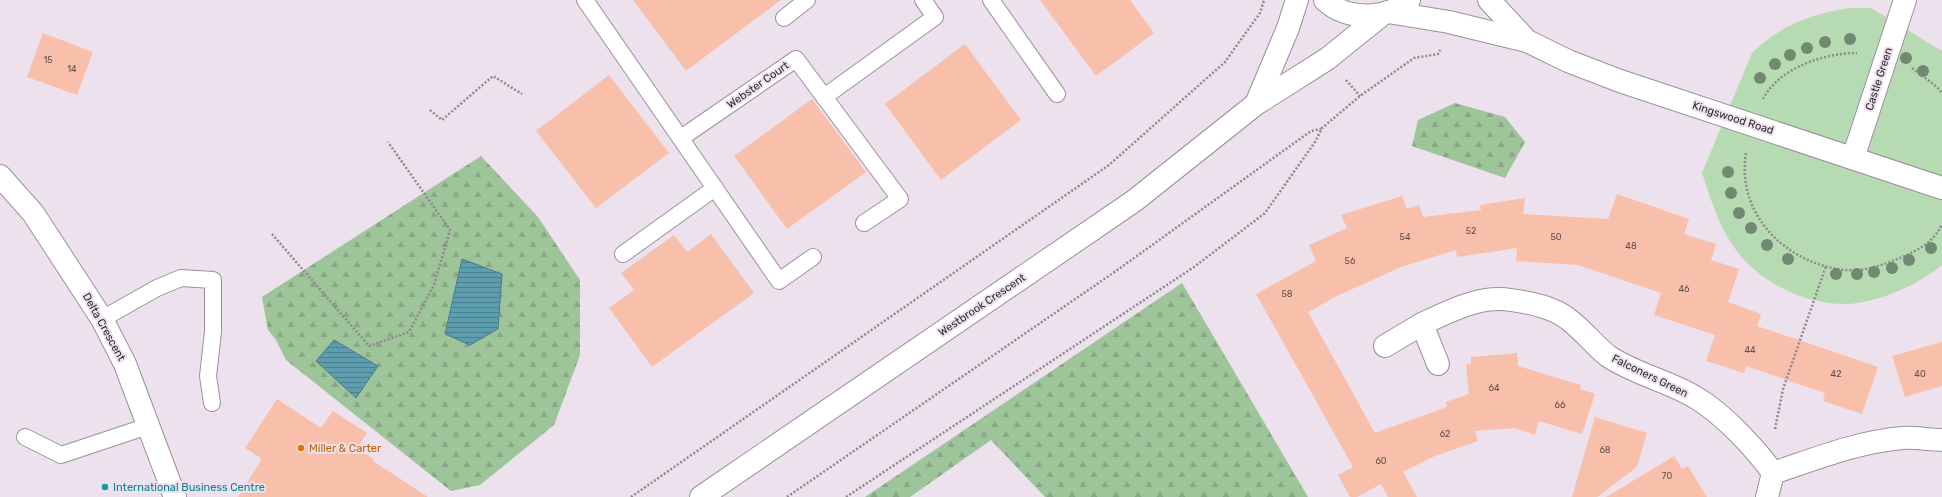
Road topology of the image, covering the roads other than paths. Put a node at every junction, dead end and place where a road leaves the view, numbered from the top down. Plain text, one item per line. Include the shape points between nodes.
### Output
1 (807, 0) edge
2 (923, 0) edge
3 (992, 0) edge
4 (1297, 0) edge
5 (1325, 0) edge
6 (1409, 0) edge
7 (1489, 0) edge
8 (1905, 0) edge
9 (590, 2) edge
10 (1385, 13) junction
11 (784, 18) dead end
12 (1527, 41) junction
13 (1057, 94) dead end
14 (824, 97) junction
15 (1256, 104) junction
16 (681, 138) junction
17 (1853, 158) junction
18 (0, 176) edge
19 (715, 188) junction
20 (1942, 188) edge
21 (864, 223) dead end
22 (623, 254) dead end
23 (813, 257) dead end
24 (102, 319) junction
25 (1422, 324) junction
26 (1385, 346) dead end
27 (1438, 364) dead end
28 (212, 403) dead end
29 (148, 426) junction
30 (25, 437) dead end
31 (1942, 440) edge
32 (1768, 467) junction
33 (175, 497) edge
34 (701, 497) edge
35 (1767, 497) edge

1 - 11 lane
2 - 14 lane via 935,17
3 - 13 lane
4 - 15 street, Westbrook Crescent
5 - 10 street, Kingswood Road via 1345,12 1364,15
6 - 10 street, Westbrook Crescent
7 - 12 street, Kingswood Road
8 - 17 street, Castle Green
9 - 16 lane
10 - 12 street, Kingswood Road via 1449,22
10 - 15 street, Westbrook Crescent via 1327,59
12 - 17 street, Kingswood Road via 1568,61 1620,81
14 - 16 lane, Webster Court via 796,59
14 - 21 lane, Webster Court via 900,199
15 - 34 street, Westbrook Crescent via 1134,201
16 - 19 lane
17 - 20 street, Kingswood Road
18 - 24 street, Delta Crescent via 32,213
19 - 22 lane
19 - 23 lane via 779,281
24 - 28 lane via 157,288 181,278 213,280 213,332 208,376
24 - 29 street, Delta Crescent via 125,364
25 - 26 street, Falconers Green
25 - 27 street
25 - 32 street, Falconers Green via 1465,305 1492,300 1510,300 1548,308 1568,318 1608,356 1639,373 1699,399 1742,437
29 - 30 lane via 61,455
29 - 33 street, Delta Crescent
31 - 32 street via 1904,438 1867,443
32 - 35 street

